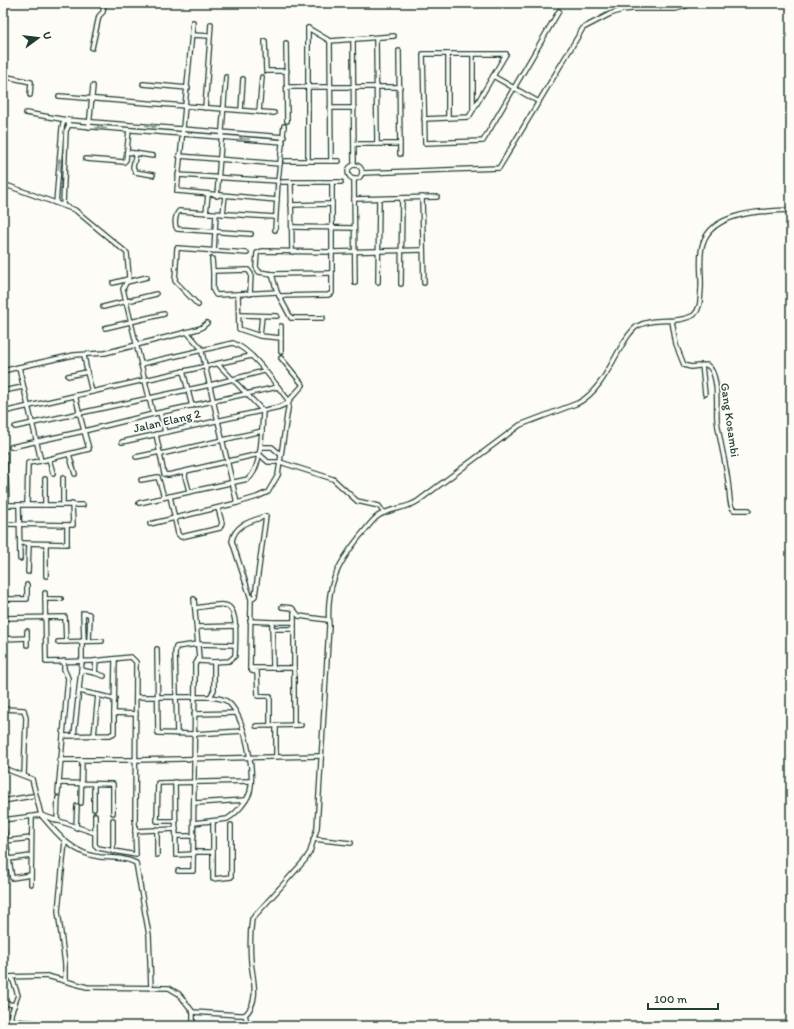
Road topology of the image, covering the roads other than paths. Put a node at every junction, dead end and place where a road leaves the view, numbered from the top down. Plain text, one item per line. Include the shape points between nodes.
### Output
1 (104, 3) edge
2 (688, 3) edge
3 (559, 10) dead end
4 (193, 22) dead end
5 (211, 24) dead end
6 (192, 35) junction
7 (210, 36) junction
8 (394, 36) dead end
9 (376, 38) junction
10 (353, 40) junction
11 (265, 41) dead end
12 (330, 41) junction
13 (286, 43) dead end
14 (92, 48) dead end
15 (399, 51) dead end
16 (448, 54) junction
17 (473, 54) junction
18 (287, 71) junction
19 (3, 76) edge
20 (493, 76) junction
21 (226, 77) dead end
22 (262, 77) dead end
23 (243, 79) dead end
24 (143, 84) dead end
25 (93, 86) dead end
26 (287, 87) junction
27 (308, 87) junction
28 (330, 87) junction
29 (354, 87) junction
30 (376, 87) junction
31 (400, 87) junction
32 (188, 88) junction
33 (514, 88) junction
34 (30, 95) dead end
35 (59, 96) dead end
36 (92, 100) junction
37 (539, 102) junction
38 (186, 107) junction
39 (204, 108) junction
40 (330, 108) junction
41 (354, 108) junction
42 (222, 109) junction
43 (241, 110) junction
44 (473, 110) junction
45 (259, 112) junction
46 (26, 113) dead end
47 (274, 113) dead end
48 (448, 118) junction
49 (424, 119) junction
50 (67, 120) junction
51 (89, 121) junction
52 (287, 121) dead end
53 (69, 125) junction
54 (284, 126) dead end
55 (89, 127) junction
56 (182, 129) junction
57 (130, 130) junction
58 (222, 132) junction
59 (181, 134) junction
60 (221, 137) junction
61 (283, 139) junction
62 (354, 144) junction
63 (377, 144) junction
64 (400, 144) junction
65 (60, 150) junction
66 (65, 151) junction
67 (127, 152) junction
68 (136, 153) junction
69 (400, 154) dead end
70 (153, 156) dead end
71 (179, 156) junction
72 (86, 159) dead end
73 (219, 159) junction
74 (285, 161) dead end
75 (308, 161) junction
76 (331, 161) junction
77 (339, 161) dead end
78 (124, 162) junction
79 (280, 164) junction
80 (354, 165) junction
81 (133, 168) junction
82 (362, 173) junction
83 (153, 175) dead end
84 (178, 175) junction
85 (219, 177) junction
86 (354, 180) junction
87 (280, 182) junction
88 (291, 182) junction
89 (332, 182) junction
90 (341, 182) dead end
91 (3, 184) edge
92 (208, 195) junction
93 (217, 196) junction
94 (225, 196) junction
95 (422, 197) junction
96 (437, 197) dead end
97 (402, 198) junction
98 (354, 199) junction
99 (379, 199) junction
100 (277, 200) junction
101 (56, 203) junction
102 (332, 204) junction
103 (63, 205) junction
104 (291, 205) junction
105 (791, 210) edge
106 (206, 213) junction
107 (216, 214) junction
108 (223, 214) junction
109 (275, 217) junction
110 (292, 227) junction
111 (332, 228) junction
112 (354, 228) junction
113 (275, 230) dead end
114 (215, 232) junction
115 (251, 234) dead end
116 (423, 250) junction
117 (214, 251) junction
118 (379, 251) junction
119 (402, 251) junction
120 (292, 252) junction
121 (332, 252) junction
122 (354, 252) junction
123 (247, 253) dead end
124 (212, 259) dead end
125 (213, 271) junction
126 (332, 273) junction
127 (272, 274) junction
128 (147, 277) dead end
129 (128, 281) junction
130 (378, 282) dead end
131 (113, 283) dead end
132 (355, 283) dead end
133 (424, 283) dead end
134 (401, 284) dead end
135 (156, 294) dead end
136 (238, 294) junction
137 (250, 294) junction
138 (278, 294) junction
139 (126, 302) junction
140 (198, 305) dead end
141 (103, 307) dead end
142 (164, 314) dead end
143 (239, 315) junction
144 (262, 316) junction
145 (277, 316) dead end
146 (323, 318) dead end
147 (672, 321) junction
148 (130, 322) junction
149 (207, 323) dead end
150 (281, 326) dead end
151 (105, 328) dead end
152 (187, 332) junction
153 (260, 336) junction
154 (281, 338) junction
155 (136, 344) junction
156 (201, 348) junction
157 (281, 352) dead end
158 (84, 355) junction
159 (251, 356) junction
160 (281, 358) dead end
161 (141, 364) junction
162 (218, 364) junction
163 (702, 365) junction
164 (19, 367) junction
165 (205, 367) junction
166 (3, 371) edge
167 (183, 371) junction
168 (264, 371) junction
169 (88, 372) junction
170 (68, 376) dead end
171 (144, 380) junction
172 (232, 380) junction
173 (210, 385) junction
174 (24, 387) junction
175 (278, 387) junction
176 (188, 390) junction
177 (3, 391) edge
178 (92, 392) junction
179 (247, 394) junction
180 (705, 394) dead end
181 (75, 395) junction
182 (148, 397) junction
183 (212, 401) junction
184 (289, 401) junction
185 (28, 406) junction
186 (192, 406) junction
187 (263, 411) junction
188 (3, 412) edge
189 (79, 412) junction
190 (160, 413) junction
191 (153, 414) junction
192 (218, 420) junction
193 (32, 423) junction
194 (15, 427) dead end
195 (84, 431) junction
196 (262, 431) junction
197 (165, 432) junction
198 (156, 434) junction
199 (36, 441) junction
200 (222, 441) junction
201 (122, 442) dead end
202 (11, 447) dead end
203 (260, 447) junction
204 (160, 453) junction
205 (3, 454) edge
206 (69, 454) junction
207 (259, 454) junction
208 (280, 454) junction
209 (136, 458) dead end
210 (49, 459) junction
211 (41, 461) junction
212 (227, 462) junction
213 (280, 462) junction
214 (186, 471) junction
215 (3, 473) edge
216 (53, 473) dead end
217 (75, 474) dead end
218 (6, 478) dead end
219 (45, 478) dead end
220 (63, 478) dead end
221 (141, 480) dead end
222 (232, 482) junction
223 (189, 492) junction
224 (170, 496) junction
225 (164, 497) junction
226 (139, 503) dead end
227 (237, 503) junction
228 (27, 504) junction
229 (63, 504) junction
230 (72, 504) junction
231 (5, 505) edge
232 (19, 505) junction
233 (45, 505) junction
234 (83, 505) dead end
235 (218, 508) junction
236 (749, 510) dead end
237 (384, 513) junction
238 (175, 517) junction
239 (3, 524) edge
240 (150, 524) dead end
241 (20, 525) junction
242 (67, 525) junction
243 (20, 543) junction
244 (29, 544) junction
245 (46, 544) junction
246 (20, 559) dead end
247 (28, 572) dead end
248 (46, 576) dead end
249 (27, 585) dead end
250 (246, 586) junction
251 (256, 587) junction
252 (45, 593) dead end
253 (250, 598) junction
254 (3, 599) edge
255 (45, 599) junction
256 (62, 599) dead end
257 (194, 599) dead end
258 (282, 607) dead end
259 (196, 608) junction
260 (294, 613) dead end
261 (3, 618) edge
262 (46, 618) junction
263 (328, 620) junction
264 (250, 621) junction
265 (272, 622) junction
266 (294, 622) junction
267 (236, 626) junction
268 (197, 627) junction
269 (272, 629) junction
270 (294, 629) junction
271 (27, 631) dead end
272 (27, 638) junction
273 (3, 639) edge
274 (83, 641) junction
275 (89, 641) junction
276 (102, 641) dead end
277 (58, 642) dead end
278 (66, 642) junction
279 (198, 644) junction
280 (27, 645) dead end
281 (235, 645) junction
282 (157, 649) dead end
283 (115, 660) junction
284 (64, 661) junction
285 (82, 661) junction
286 (96, 661) junction
287 (198, 661) junction
288 (214, 662) junction
289 (250, 668) junction
290 (273, 668) junction
291 (294, 668) junction
292 (81, 670) junction
293 (95, 674) junction
294 (104, 676) dead end
295 (79, 690) junction
296 (98, 694) junction
297 (137, 697) junction
298 (176, 697) junction
299 (210, 697) junction
300 (158, 698) junction
301 (194, 698) junction
302 (115, 699) junction
303 (3, 709) edge
304 (114, 713) junction
305 (236, 713) junction
306 (136, 714) junction
307 (194, 714) junction
308 (294, 725) junction
309 (301, 725) dead end
310 (256, 726) dead end
311 (270, 726) junction
312 (276, 726) junction
313 (244, 731) junction
314 (177, 734) junction
315 (194, 734) junction
316 (63, 736) junction
317 (74, 736) junction
318 (94, 736) junction
319 (248, 756) junction
320 (276, 756) junction
321 (320, 756) junction
322 (194, 758) junction
323 (60, 760) junction
324 (82, 760) junction
325 (136, 760) junction
326 (3, 768) edge
327 (24, 775) junction
328 (251, 781) junction
329 (175, 782) junction
330 (59, 783) junction
331 (81, 783) junction
332 (194, 783) junction
333 (94, 784) junction
334 (58, 793) dead end
335 (32, 796) dead end
336 (58, 798) dead end
337 (247, 800) junction
338 (3, 801) edge
339 (81, 803) dead end
340 (194, 803) junction
341 (77, 806) dead end
342 (94, 809) dead end
343 (113, 813) dead end
344 (42, 815) junction
345 (95, 815) dead end
346 (32, 817) junction
347 (113, 820) dead end
348 (3, 821) edge
349 (57, 821) junction
350 (176, 821) junction
351 (212, 821) junction
352 (194, 823) junction
353 (231, 825) dead end
354 (76, 828) junction
355 (176, 829) junction
356 (157, 830) junction
357 (135, 831) junction
358 (95, 833) junction
359 (176, 836) junction
360 (194, 836) junction
361 (31, 838) junction
362 (313, 839) junction
363 (6, 841) junction
364 (65, 841) junction
365 (351, 842) dead end
366 (113, 852) junction
367 (213, 852) junction
368 (194, 853) junction
369 (157, 855) dead end
370 (31, 856) junction
371 (9, 859) junction
372 (178, 871) dead end
373 (31, 875) junction
374 (31, 884) dead end
375 (3, 977) edge
376 (12, 978) junction
377 (65, 981) junction
378 (151, 988) junction
379 (3, 1003) edge
380 (15, 1005) junction
381 (193, 1012) junction
382 (245, 1015) junction
383 (11, 1021) junction
384 (38, 1023) dead end
385 (11, 1026) edge
386 (193, 1026) edge
387 (248, 1026) edge

1 - 14 street
2 - 37 street via 676,9 622,10 583,28
3 - 33 street
4 - 6 street
5 - 7 street
6 - 7 street
6 - 32 street
7 - 39 street
8 - 9 street
9 - 10 street
9 - 30 street
10 - 12 street
10 - 29 street
11 - 18 street via 266,71
12 - 27 street via 308,28
12 - 28 street
13 - 18 street
15 - 31 street
16 - 17 street
16 - 48 street
16 - 49 street via 423,54
17 - 20 street via 506,54
17 - 44 street
18 - 26 street
19 - 34 street via 31,82
20 - 33 street
20 - 44 street
21 - 42 street
22 - 45 street
23 - 43 street
24 - 32 street
25 - 36 street
26 - 27 street
26 - 52 street
27 - 28 street
27 - 75 street
28 - 29 street
28 - 40 street
29 - 30 street
29 - 41 street
30 - 31 street
30 - 63 street
31 - 64 street
32 - 38 street
33 - 37 street
33 - 49 street via 483,141 425,143
35 - 36 street
36 - 38 street
36 - 51 street
37 - 82 street via 499,168
38 - 39 street
38 - 56 street
39 - 42 street
40 - 41 street
40 - 76 street
41 - 62 street
42 - 43 street
42 - 58 street
43 - 45 street
44 - 48 street via 469,117
45 - 47 street
46 - 50 street
48 - 49 street
50 - 51 street
50 - 53 street
50 - 65 street via 63,123
51 - 55 street
51 -> 56 street
53 - 55 street
53 - 66 street via 66,131
54 - 61 street
57 -> 55 street
56 - 58 street
56 - 59 street
57 - 59 street
57 - 67 street
58 - 60 street
58 - 61 street
59 - 60 street
59 - 71 street
61 -> 60 street
60 - 73 street
61 - 79 street
62 - 63 street
62 - 80 street
63 - 64 street
64 - 69 street
65 - 66 street
101 -> 65 street
66 - 103 street
67 - 68 street
67 - 78 street
68 - 70 street
68 - 81 street
71 - 73 street
71 - 84 street
72 - 78 street
73 - 79 street
73 - 85 street
74 - 75 street
75 - 76 street
76 - 77 street
78 - 81 street
79 - 87 street
80 - 82 street via 359,166
80 - 86 street via 349,168 347,174
81 - 83 street via 137,173
82 - 86 street
84 - 85 street
84 - 92 street via 179,193
85 - 87 street
85 - 93 street
86 - 98 street
87 - 88 street
87 - 100 street
88 - 89 street
88 - 104 street
89 - 90 street
89 - 102 street
91 - 101 street
92 - 93 street
92 - 106 street
93 - 94 street
94 - 100 street
94 - 108 street
95 - 96 street
95 - 97 street
95 - 116 street
97 - 99 street
97 - 119 street
98 - 99 street
98 - 112 street
99 - 118 street
100 - 109 street
101 - 103 street
102 - 104 street
102 - 111 street
103 - 129 street via 84,216 125,251 128,256
104 - 110 street
105 - 147 street via 742,215 724,221 711,230 703,241 701,250 698,308 689,318
106 - 107 street
106 - 114 street via 179,211 176,215 176,228
107 - 108 street
107 - 114 street
108 - 109 street
109 - 113 street
110 - 111 street
110 - 120 street
111 - 112 street
111 - 121 street
112 - 122 street
114 - 115 street
114 - 117 street
116 - 119 street
116 - 133 street
117 - 123 street
117 - 140 street via 177,248 175,281
118 - 119 street
118 - 122 street
118 - 130 street
119 - 134 street
120 - 121 street
120 - 127 street via 258,253 256,267 259,272
121 - 122 street
121 - 126 street
122 - 132 street
124 - 125 street
125 - 136 street via 213,290 216,295
125 - 137 street via 248,270 251,274
126 - 127 street
126 - 138 street via 333,289 328,295
127 - 138 street
128 - 129 street
129 - 131 street
129 - 139 street via 123,289
135 - 139 street
136 - 137 street
136 - 143 street
137 - 138 street
138 - 146 street via 291,318
139 - 141 street
139 - 148 street
142 - 148 street
143 - 144 street
143 - 153 street via 239,329
144 - 145 street
144 - 153 street
147 - 163 street via 676,345 684,365
147 - 237 street via 653,322 632,331 595,388 583,401 520,425 418,502
148 - 151 street
148 - 155 street
149 - 152 street
150 - 154 street
152 - 155 street
152 - 156 street
153 - 154 street
154 - 157 street
155 - 158 street via 105,353
155 - 161 street
156 - 159 street via 233,343
156 - 161 street
156 - 165 street
158 - 164 street
158 - 169 street
159 - 162 street
159 - 168 street
160 - 184 street via 303,385
161 - 171 street
162 - 165 street
162 - 172 street
163 - 180 street
163 - 236 street, Gang Kosambi via 712,369 718,398 717,419 732,507 734,510
164 - 166 street
164 - 174 street
165 - 167 street
165 - 173 street
167 - 171 street
167 - 176 street
168 - 172 street
168 - 175 street
169 - 170 street
169 - 178 street
171 - 178 street
171 - 182 street
172 - 173 street
172 - 179 street
173 - 176 street
173 - 183 street
174 - 177 street
174 - 185 street
175 - 179 street
175 - 184 street
176 - 182 street
176 - 186 street
178 - 181 street
179 - 183 street
179 - 187 street
181 - 185 street
181 - 189 street
182 - 189 street
182 - 191 street
183 - 186 street
183 - 192 street
184 - 187 street, Jalan Elang 2 via 283,406
184 - 208 street
185 - 188 street
185 - 193 street
186 - 190 street
187 - 192 street, Jalan Elang 2
187 - 196 street
189 - 193 street
189 - 195 street
190 - 191 street
190 - 197 street
191 - 195 street
192 - 197 street, Jalan Elang 2
192 - 200 street
193 - 194 street
193 - 199 street
195 - 199 street
195 - 206 street via 89,449
196 - 200 street
196 - 203 street
197 - 198 street, Jalan Elang 2
198 - 201 street, Jalan Elang 2
198 - 204 street
199 - 202 street
199 - 211 street
200 - 204 street
200 - 212 street
203 - 207 street
203 - 208 street via 272,447
204 - 209 street
204 - 214 street via 165,474
205 - 215 street
206 - 210 street
206 - 217 street
207 - 212 street
207 - 213 street via 266,461
207 - 222 street via 250,478
208 - 213 street
210 - 211 street
210 - 216 street
211 - 228 street via 28,463
212 - 214 street
212 - 222 street
213 - 227 street via 278,475 268,492
213 - 237 street via 332,479 357,501 379,506
214 - 223 street
218 - 231 street
219 - 233 street
220 - 229 street
221 - 225 street via 158,477
222 - 223 street
222 - 227 street
223 - 224 street
224 - 225 street
224 - 238 street
225 - 226 street
227 - 235 street
228 - 232 street
228 - 233 street
229 - 230 street
229 - 233 street
230 - 234 street
230 - 242 street via 73,524
231 - 232 street
232 - 241 street
235 - 238 street
235 - 238 street via 222,525 220,528 181,537 178,534
237 - 263 street via 374,519 340,565 329,591
238 - 240 street
239 - 241 street
241 - 242 street
241 - 243 street
242 - 245 street via 67,544
243 - 244 street
243 - 246 street
244 - 245 street
244 - 247 street
245 - 248 street
249 - 254 street via 27,599
250 - 251 street
250 - 251 street via 232,541 233,535 238,528 248,522 266,516
250 - 253 street
251 - 253 street via 255,596
252 - 255 street
253 - 264 street
255 - 256 street
255 - 262 street
257 - 259 street
258 - 263 street via 292,608 299,616
259 - 267 street via 228,606 234,615
259 - 268 street
260 - 266 street
261 - 262 street
262 - 278 street via 65,617
262 - 284 street via 46,662
263 - 321 street via 325,707
264 - 265 street
264 - 289 street
265 - 266 street
265 - 269 street
266 - 270 street
267 - 268 street
267 - 281 street
268 - 279 street
269 - 270 street
269 - 290 street
270 - 291 street
271 - 272 street
272 - 273 street
272 - 280 street
274 - 275 street
274 - 275 street via 83,613 88,612
274 - 278 street
274 - 285 street
275 - 276 street
277 - 278 street
279 - 281 street
279 - 287 street
279 - 298 street via 176,647
281 - 288 street via 235,656 232,659
282 - 300 street
283 - 286 street
283 - 297 street via 131,657 135,660
283 - 302 street
284 - 285 street
284 - 316 street via 68,678
285 - 286 street
285 - 292 street
286 - 293 street
287 - 288 street
287 - 301 street via 195,669
288 - 299 street via 214,690
289 - 290 street
289 - 311 street via 257,672 258,696 270,696
290 - 291 street
291 - 308 street
292 - 293 street
292 - 295 street
293 - 294 street
295 - 296 street
295 - 317 street
296 - 302 street
296 - 318 street
297 - 300 street
297 - 306 street
298 - 300 street
298 - 301 street
298 - 314 street
299 - 301 street
299 - 305 street via 224,700
300 - 314 street via 158,733
301 - 307 street
302 - 304 street
303 - 327 street via 24,710
304 - 306 street
304 - 318 street via 114,733
305 - 307 street
305 - 313 street
306 - 325 street
307 - 315 street
308 - 309 street
308 - 312 street
310 - 311 street
311 - 312 street
312 - 320 street
313 - 315 street
313 - 319 street
314 - 315 street
315 - 322 street
316 - 317 street
316 - 323 street
317 - 318 street
319 - 320 street
319 - 322 street
319 - 328 street
320 - 321 street
321 - 362 street via 317,828
322 - 325 street
322 - 332 street
323 - 324 street
323 - 330 street
324 - 325 street
324 - 331 street
325 - 357 street
326 - 327 street
327 - 344 street via 32,779
328 - 332 street
328 - 337 street
329 - 332 street
329 - 350 street
329 - 350 street via 158,783 157,821
330 - 331 street
330 - 334 street
331 - 333 street
331 - 339 street
332 - 340 street
333 - 342 street
333 - 343 street via 113,784
335 - 338 street
336 - 349 street
337 - 340 street
337 - 351 street via 231,817
340 - 352 street
341 - 354 street
344 - 346 street
344 - 349 street
344 - 364 street
345 - 358 street
346 - 348 street
346 - 361 street
347 - 366 street
348 - 363 street
349 - 354 street
350 - 355 street
351 - 352 street
351 - 367 street
352 - 360 street
353 - 367 street via 231,877 213,879
354 - 358 street
355 - 356 street
355 - 359 street
356 - 357 street
356 - 369 street
357 - 366 street via 136,855
358 - 366 street via 96,846
359 - 360 street
359 - 368 street via 176,855
360 - 368 street
361 - 363 street
361 - 370 street
362 - 365 street
362 - 382 street via 305,860 252,919 251,961 254,992 252,1004
363 - 371 street
364 - 377 street via 58,911
364 - 378 street via 80,852 136,862 149,935
367 - 368 street
368 - 372 street via 194,871
370 - 371 street
370 - 373 street
371 - 373 street via 12,878
373 - 374 street
375 - 376 street
376 - 377 street via 47,976
376 - 380 street via 18,995
377 - 378 street via 87,987
378 - 381 street via 163,987 174,990
379 - 380 street
380 - 383 street
381 - 382 street
381 - 386 street
382 - 387 street
383 - 384 street
383 - 385 street

